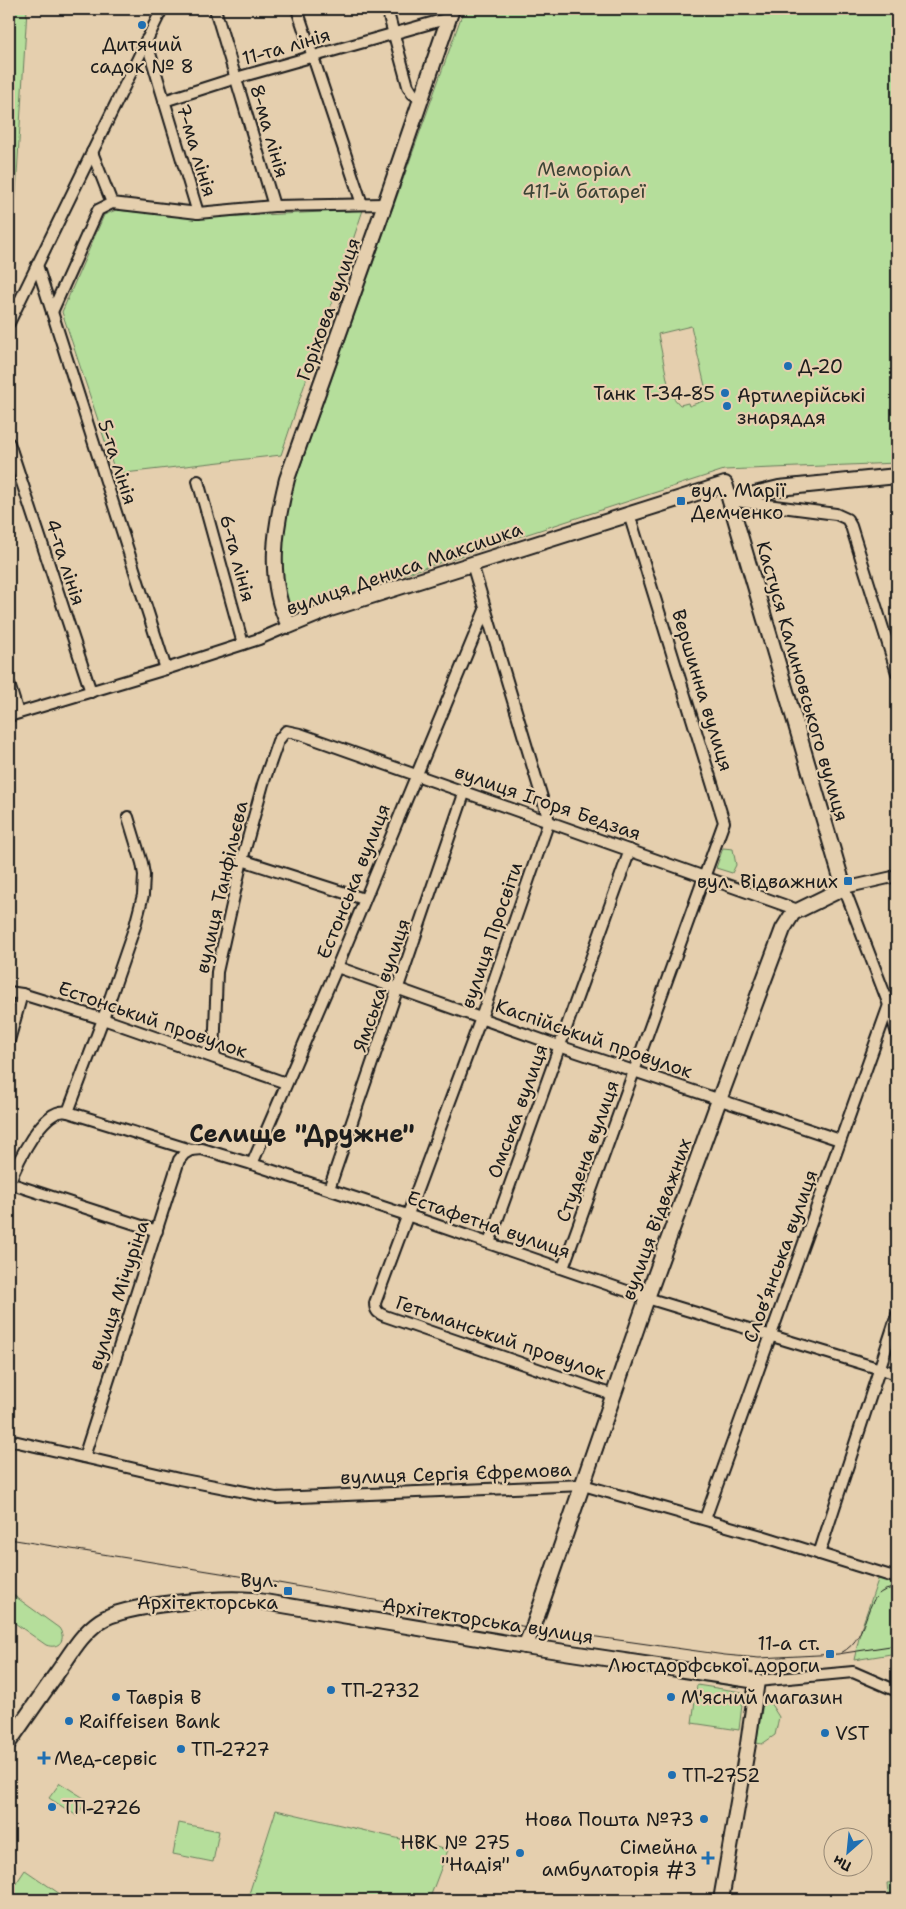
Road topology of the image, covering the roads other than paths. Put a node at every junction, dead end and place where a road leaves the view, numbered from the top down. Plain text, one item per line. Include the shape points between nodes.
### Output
1 (162, 9) edge
2 (215, 9) edge
3 (297, 9) edge
4 (386, 9) edge
5 (450, 14) edge
6 (394, 33) junction
7 (146, 40) junction
8 (312, 57) junction
9 (236, 78) junction
10 (422, 99) junction
11 (164, 101) junction
12 (92, 152) junction
13 (112, 203) junction
14 (362, 204) junction
15 (385, 204) junction
16 (274, 206) junction
17 (198, 213) junction
18 (37, 265) junction
19 (52, 312) junction
20 (9, 323) edge
21 (9, 443) edge
22 (897, 476) edge
23 (198, 481) dead end
24 (725, 484) joint
25 (730, 500) junction
26 (629, 514) junction
27 (472, 564) junction
28 (485, 610) junction
29 (288, 626) junction
30 (243, 644) junction
31 (166, 669) junction
32 (897, 673) edge
33 (9, 684) edge
34 (91, 692) junction
35 (13, 715) edge
36 (286, 731) joint
37 (416, 775) junction
38 (464, 791) junction
39 (128, 817) dead end
40 (549, 821) junction
41 (630, 850) junction
42 (242, 860) junction
43 (706, 876) junction
44 (897, 876) edge
45 (844, 888) junction
46 (364, 899) junction
47 (798, 910) junction
48 (337, 967) junction
49 (398, 990) junction
50 (9, 992) edge
51 (22, 994) junction
52 (889, 1005) junction
53 (481, 1018) junction
54 (103, 1019) junction
55 (897, 1034) edge
56 (9, 1041) edge
57 (559, 1046) junction
58 (214, 1057) junction
59 (634, 1071) junction
60 (286, 1082) junction
61 (719, 1100) junction
62 (68, 1112) junction
63 (840, 1140) junction
64 (191, 1150) junction
65 (252, 1164) junction
66 (9, 1184) edge
67 (328, 1189) junction
68 (407, 1215) junction
69 (157, 1231) junction
70 (489, 1243) junction
71 (563, 1268) junction
72 (647, 1298) junction
73 (378, 1312) joint
74 (897, 1315) edge
75 (771, 1336) junction
76 (879, 1368) junction
77 (897, 1374) edge
78 (613, 1394) junction
79 (9, 1440) edge
80 (84, 1456) junction
81 (583, 1485) junction
82 (705, 1520) junction
83 (819, 1554) junction
84 (897, 1578) edge
85 (525, 1646) junction
86 (757, 1681) junction
87 (897, 1691) edge
88 (9, 1742) edge
89 (721, 1900) edge

1 - 7 street
2 - 9 street, 8-ма лінія
3 - 8 street
4 - 6 street
5 - 6 street, 11-та лінія
5 - 10 street, Горіхова вулиця
6 - 8 street, 11-та лінія
6 - 10 street via 410,90
7 - 11 street, 7-ма лінія
7 - 12 street
8 - 9 street, 11-та лінія
8 - 14 street
9 - 11 street, 11-та лінія
9 - 16 street, 8-ма лінія
10 - 15 street, Горіхова вулиця
11 - 17 street, 7-ма лінія
12 - 13 street
12 - 18 street
13 - 17 street
13 - 19 street via 98,210
14 - 15 street
14 - 16 street
15 - 29 street, Горіхова вулиця via 287,479 280,508 275,546 275,585
16 - 17 street
18 - 19 street, 5-та лінія
18 - 20 street
19 - 31 street, 5-та лінія
21 - 34 street, 4-та лінія
22 - 25 street via 779,488
23 - 30 street, 6-та лінія
24 - 25 street, Кастуся Калиновського вулиця
24 - 26 street, вулиця Дениса Максишка
25 - 32 street via 836,514 847,519
25 - 45 street, Кастуся Калиновського вулиця
26 - 27 street, вулиця Дениса Максишка
26 - 43 street, Вершинна вулиця via 724,818
27 - 28 street
27 - 29 street, вулиця Дениса Максишка via 330,609
28 - 37 street, Естонська вулиця
28 - 40 street
29 - 30 street, вулиця Дениса Максишка
30 - 31 street, вулиця Дениса Максишка
31 - 34 street, вулиця Дениса Максишка
33 - 35 street
34 - 35 street, вулиця Дениса Максишка
36 - 37 street, вулиця Ігоря Бедзая
36 - 42 street, вулиця Танфільєва via 278,740
37 - 38 street, вулиця Ігоря Бедзая
37 - 46 street, Естонська вулиця
38 - 40 street, вулиця Ігоря Бедзая
38 - 49 street, Ямська вулиця
39 - 54 street via 145,883 135,926
40 - 41 street, вулиця Ігоря Бедзая
40 - 53 street, вулиця Просвіти
41 - 43 street, вулиця Ігоря Бедзая
41 - 57 street, Омська вулиця
42 - 46 street
42 - 58 street, вулиця Танфільєва via 217,972
43 - 47 street, вулиця Ігоря Бедзая
43 - 59 street, Студена вулиця
44 - 45 street, вулиця Відважних
45 - 47 street, вулиця Відважних
45 - 52 street
46 - 48 street, Естонська вулиця
47 - 61 street, вулиця Відважних via 788,919 783,930
48 - 49 street, Каспійський провулок
48 - 60 street, Естонська вулиця
49 - 53 street, Каспійський провулок
49 - 67 street, Ямська вулиця
50 - 51 street, Естонський провулок
51 - 54 street, Естонський провулок
51 - 56 street
52 - 55 street
52 - 63 street, Словʼянська вулиця
53 - 57 street, Каспійський провулок
53 - 68 street, вулиця Просвіти
54 - 58 street, Естонський провулок
54 - 62 street
57 - 59 street, Каспійський провулок
57 - 70 street, Омська вулиця
58 - 60 street, Естонський провулок
59 - 61 street, Каспійський провулок
59 - 71 street, Студена вулиця
60 - 65 street, Естонська вулиця
61 - 63 street, Каспійський провулок
61 - 72 street, вулиця Відважних
62 - 64 street, Естафетна вулиця
62 - 66 street via 57,1112 44,1120
63 - 75 street, Словʼянська вулиця
64 - 65 street, Естафетна вулиця via 202,1149
64 - 69 street, вулиця Мічуріна via 179,1160
65 - 67 street, Естафетна вулиця
66 - 69 street
67 - 68 street, Естафетна вулиця
68 - 70 street, Естафетна вулиця
68 - 73 street, вулиця Просвіти via 375,1303
69 - 80 street, вулиця Мічуріна
70 - 71 street, Естафетна вулиця
71 - 72 street, Естафетна вулиця
72 - 75 street, Естафетна вулиця
72 - 78 street, вулиця Відважних
73 - 78 street, Гетьманський провулок
74 - 76 street
75 - 76 street, Естафетна вулиця
75 - 82 street, Словʼянська вулиця
76 - 77 street, Естафетна вулиця
76 - 83 street
78 - 81 street, вулиця Відважних
79 - 80 street, вулиця Сергія Єфремова
80 - 81 street, вулиця Сергія Єфремова via 276,1498
81 - 82 street, вулиця Сергія Єфремова
81 - 85 street, вулиця Відважних
82 - 83 street, вулиця Сергія Єфремова
83 - 84 street, вулиця Сергія Єфремова
85 - 86 street, Архітекторська вулиця
85 - 88 street, Архітекторська вулиця via 235,1598 152,1606 114,1614 82,1636
86 - 87 street via 853,1672
86 - 89 street

